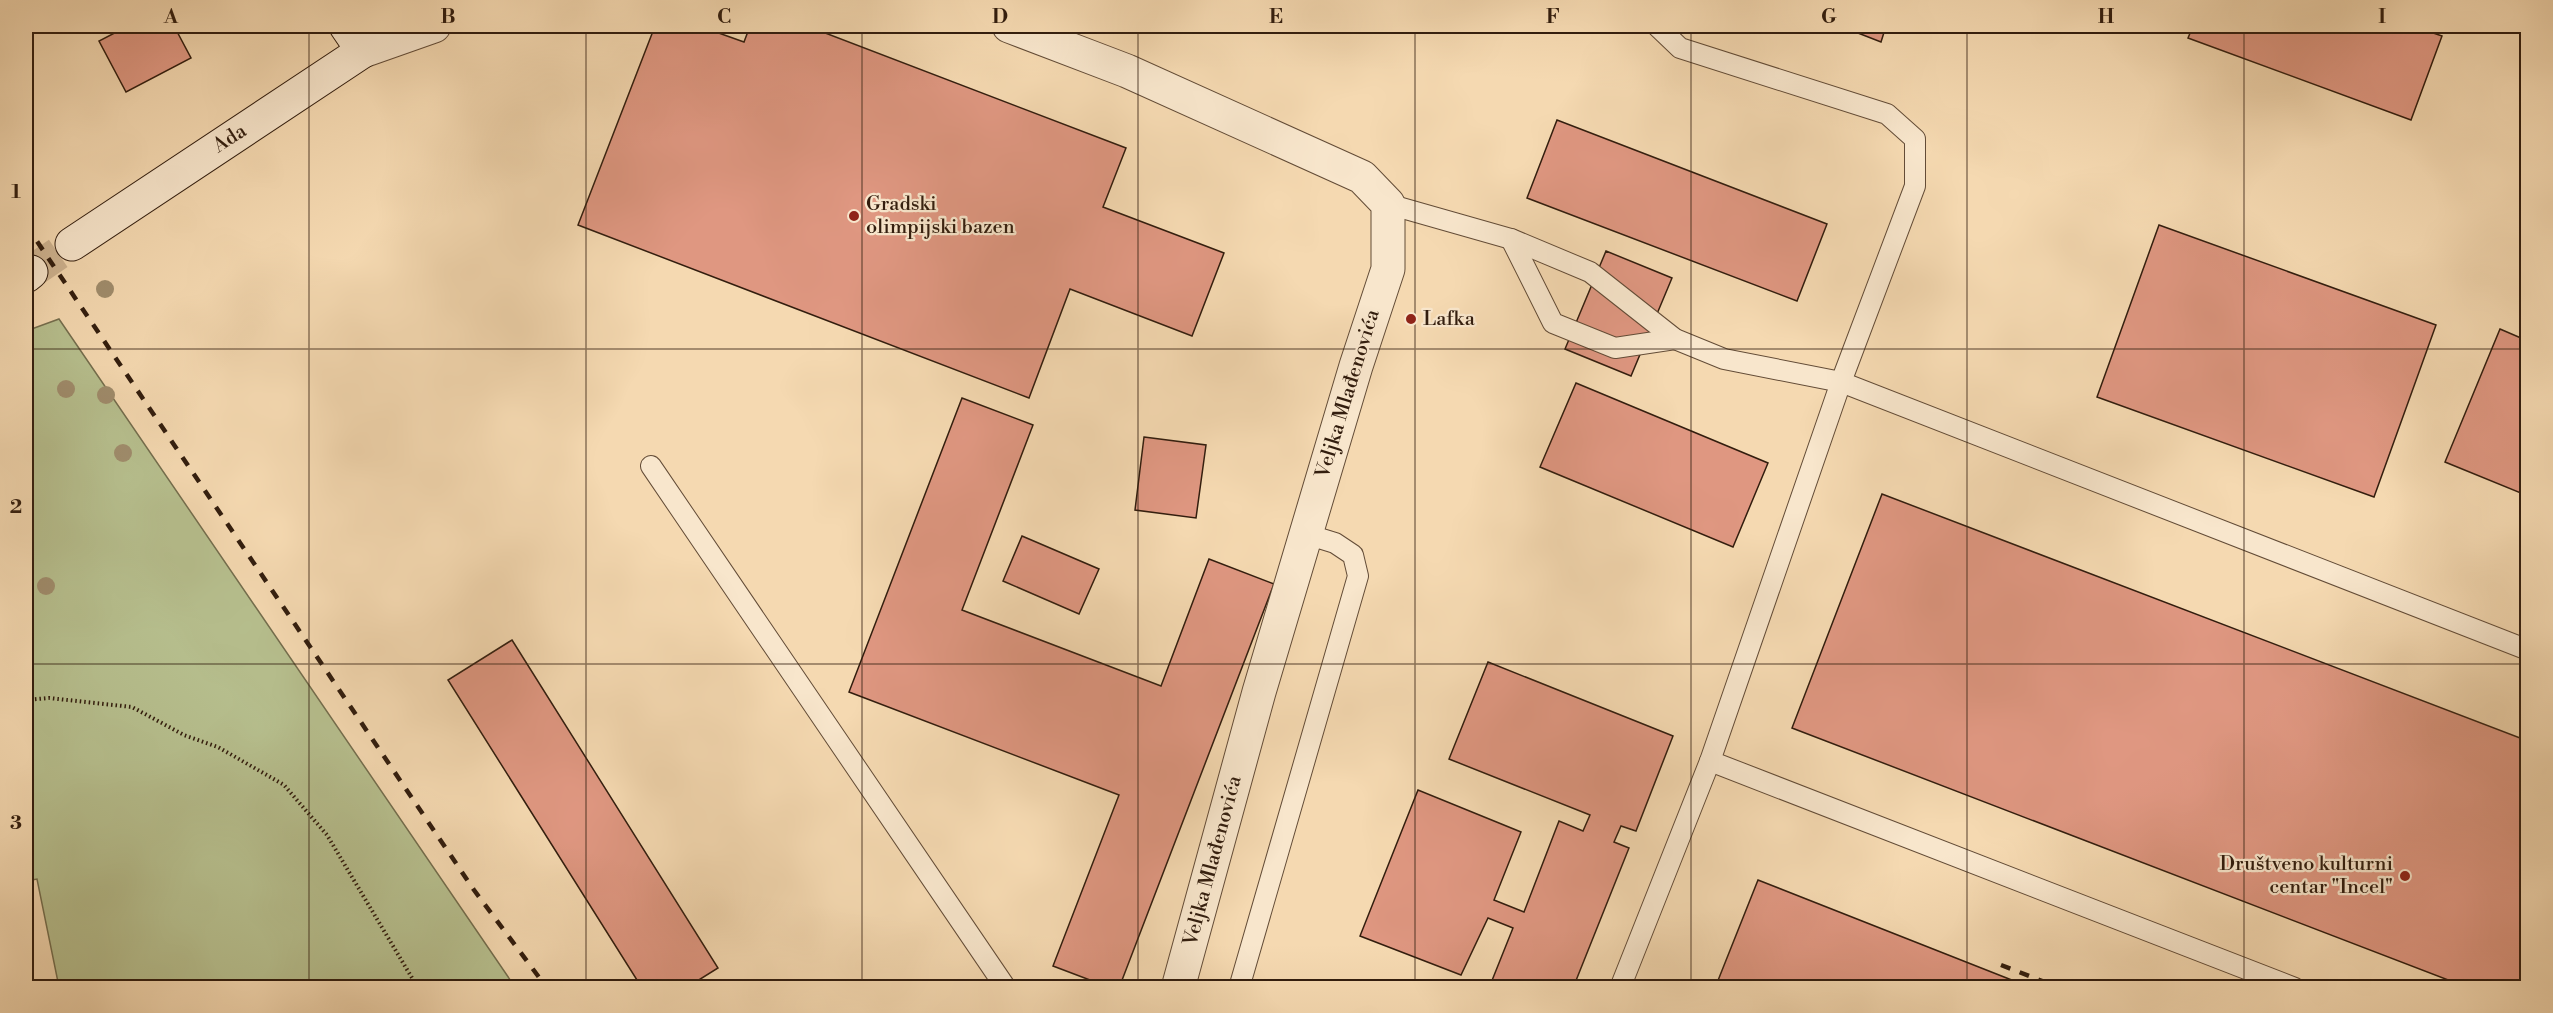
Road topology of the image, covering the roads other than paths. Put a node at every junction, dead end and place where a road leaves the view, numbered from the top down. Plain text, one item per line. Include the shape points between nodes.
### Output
1 (434, 26) edge
2 (1010, 26) edge
3 (1657, 26) edge
4 (355, 38) edge
5 (1388, 204) junction
6 (1511, 239) junction
7 (72, 244) tunnel mouth
8 (1675, 339) junction
9 (1841, 382) junction
10 (651, 466) dead end
11 (1306, 534) junction
12 (2528, 650) edge
13 (1710, 761) junction
14 (1006, 987) edge
15 (1178, 987) edge
16 (1239, 987) edge
17 (1620, 987) edge
18 (2295, 987) edge

1 - 4 street
2 - 5 street via 1127,71 1362,177
3 - 9 lane via 1680,48 1887,114 1915,139 1916,186
4 - 7 street, Ada
5 - 6 lane
5 - 11 street, Veljka Mlađenovića via 1388,269
6 - 8 lane via 1590,272
6 - 8 lane via 1552,323 1615,348
8 - 9 lane via 1724,359
9 - 12 lane
9 - 13 lane
10 - 14 lane
11 - 15 street, Veljka Mlađenovića
11 - 16 lane via 1335,543 1353,555 1358,576
13 - 17 lane
13 - 18 lane

